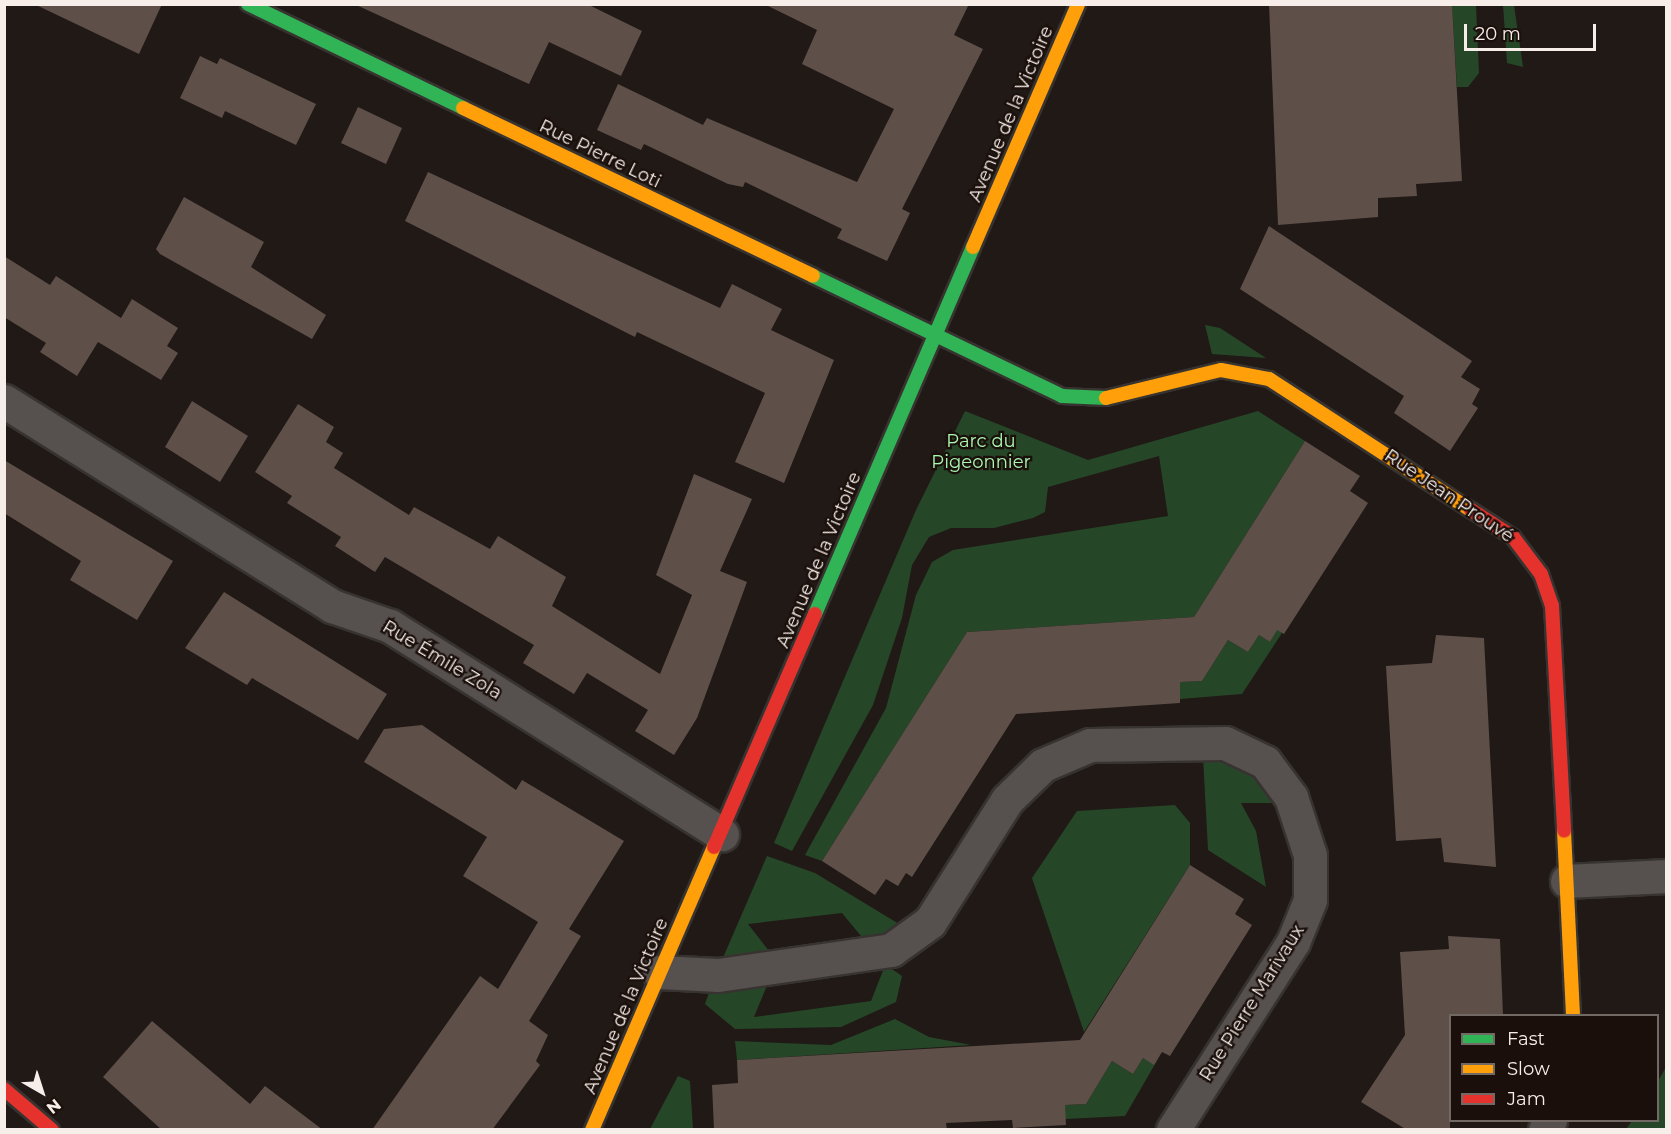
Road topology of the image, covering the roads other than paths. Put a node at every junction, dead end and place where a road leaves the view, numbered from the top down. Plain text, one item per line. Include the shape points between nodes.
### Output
1 (248, 4) edge
2 (1078, 4) edge
3 (936, 336) junction
4 (4, 401) edge
5 (722, 834) junction
6 (1666, 876) edge
7 (1567, 881) junction
8 (659, 972) junction
9 (1573, 1014) edge
10 (4, 1089) edge
11 (52, 1130) edge
12 (592, 1130) edge
13 (1173, 1130) edge

1 - 3 street, Rue Pierre Loti
2 - 3 street, Avenue de la Victoire
3 - 5 street, Avenue de la Victoire
3 - 7 street, Rue Jean Prouvé via 1062,396 1083,401 1221,370 1249,371 1269,379 1513,537 1541,574 1552,606
4 - 5 street, Rue Émile Zola via 332,606 390,626
5 - 8 street, Avenue de la Victoire
6 - 7 street
7 - 9 street, Rue Jean Prouvé
8 - 12 street, Avenue de la Victoire
8 - 13 street, Rue Pierre Marivaux via 718,975 891,950 930,922 1007,800 1043,765 1090,745 1225,743 1265,762 1291,797 1310,855 1310,900 1293,942
10 - 11 street

